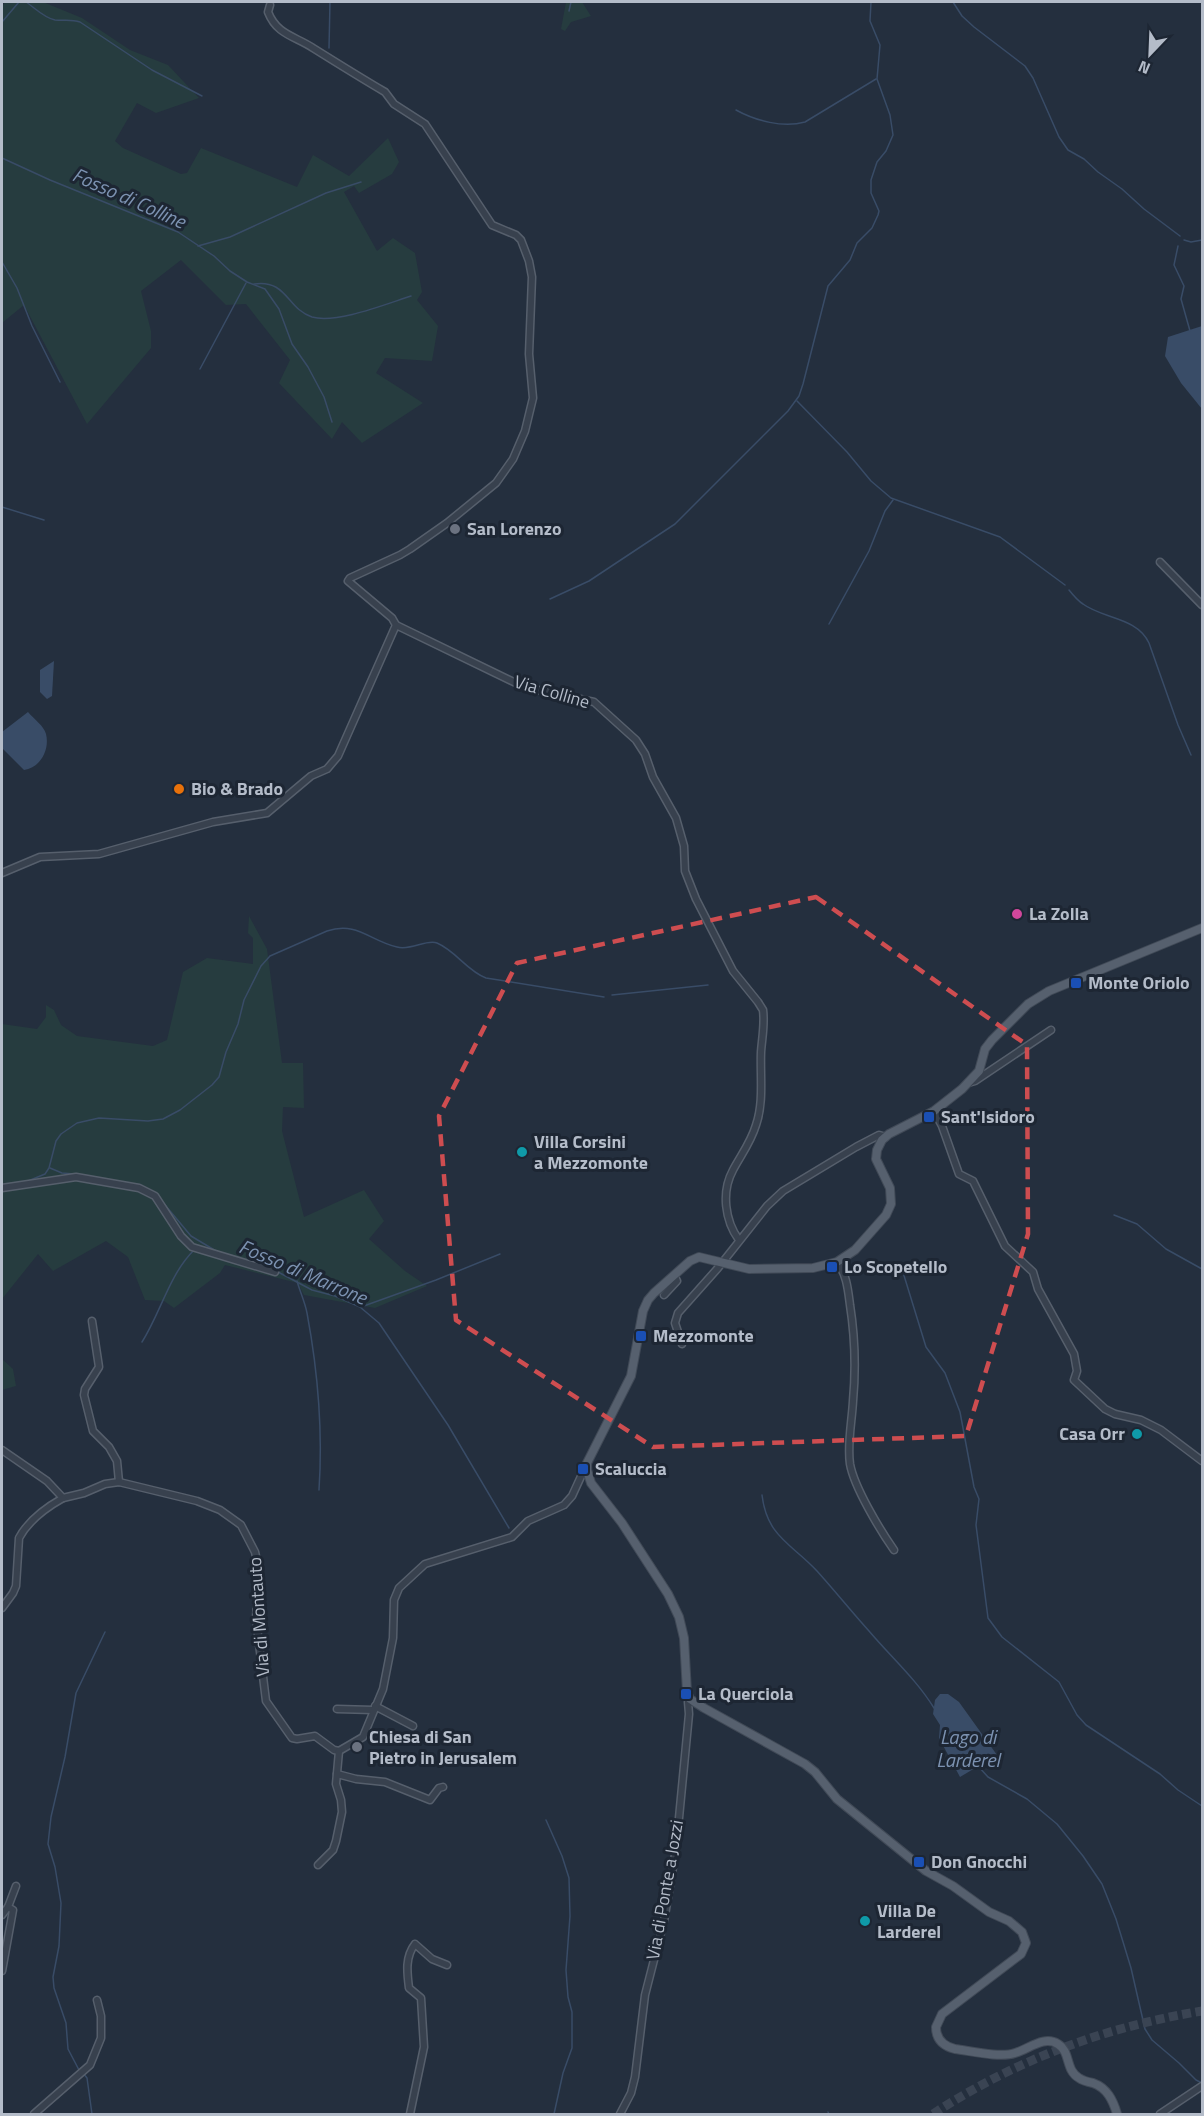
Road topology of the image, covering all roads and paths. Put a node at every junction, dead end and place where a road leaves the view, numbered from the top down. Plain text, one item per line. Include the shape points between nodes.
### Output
1 (270, 5) dead end
2 (1160, 562) dead end
3 (1203, 605) edge
4 (396, 626) junction
5 (2, 873) edge
6 (1203, 928) edge
7 (1050, 1030) dead end
8 (969, 1083) junction
9 (934, 1111) junction
10 (886, 1137) junction
11 (2, 1188) edge
12 (739, 1240) junction
13 (837, 1262) junction
14 (721, 1263) junction
15 (275, 1272) dead end
16 (674, 1275) junction
17 (664, 1295) dead end
18 (92, 1321) dead end
19 (682, 1344) dead end
20 (2, 1450) edge
21 (1203, 1461) edge
22 (587, 1470) junction
23 (119, 1482) junction
24 (63, 1498) junction
25 (894, 1550) dead end
26 (2, 1608) edge
27 (690, 1699) junction
28 (374, 1708) junction
29 (337, 1709) dead end
30 (413, 1726) dead end
31 (339, 1751) junction
32 (337, 1774) junction
33 (443, 1787) dead end
34 (318, 1864) dead end
35 (16, 1886) dead end
36 (8, 1907) junction
37 (2, 1915) edge
38 (447, 1965) dead end
39 (2, 1971) edge
40 (97, 2000) dead end
41 (1199, 2088) edge
42 (34, 2115) edge
43 (411, 2115) edge
44 (620, 2115) edge
45 (1117, 2115) edge
46 (1160, 2115) edge

1 - 4 street via 271,21 286,34 385,92 394,104 425,124 486,219 516,235 529,261 533,399 513,459 496,483 447,524 400,555 350,578 349,583 392,618
2 - 3 street
4 - 5 street via 338,756 327,769 311,776 267,813 213,822 99,854 40,857
4 - 12 street, Via Colline via 524,687 594,702 636,740 645,754 676,818 684,846 685,872 696,899 733,971 764,1014 757,1124 732,1172 726,1194 726,1213
6 - 8 main road via 1035,998 985,1049 979,1071
7 - 8 street
8 - 9 main road
9 - 10 main road
9 - 21 street via 960,1174 973,1181 1005,1246 1033,1272 1038,1289 1074,1354 1074,1380 1106,1409 1161,1430
10 - 12 street via 879,1135 856,1147 783,1191
10 - 13 main road via 876,1159 890,1188 889,1208 861,1245
11 - 15 street via 76,1177 139,1188 154,1196 192,1247
12 - 14 street
13 - 14 main road via 813,1268 757,1269
13 - 25 street via 847,1284 854,1331 850,1463 876,1522
14 - 16 main road via 699,1257
14 - 19 street via 677,1315 675,1323
16 - 17 street via 676,1283
16 - 22 main road via 645,1306 631,1376 590,1454
18 - 23 street via 99,1367 84,1395 93,1431 109,1446 117,1461
20 - 24 street via 47,1481
22 - 27 main road via 591,1483 622,1522 679,1617
22 - 28 street via 564,1504 528,1521 515,1535 425,1564 399,1588 394,1600 394,1632 386,1678
23 - 24 street, Via di Montauto
23 - 31 street, Via di Montauto via 197,1501 220,1510 241,1525 259,1570 256,1619 267,1704 292,1738 315,1736
24 - 26 street via 23,1532 15,1586
27 - 44 street, Via di Ponte a Jozzi via 676,1849 664,1921 645,1995 635,2077
27 - 45 main road via 805,1764 837,1799 926,1871 1022,1932 1026,1943 1021,1954 942,2014 936,2027 940,2041 955,2049 1006,2055 1053,2041 1064,2049 1075,2075 1108,2093
28 - 29 street
28 - 30 street
28 - 31 street via 363,1737
31 - 32 street
32 - 33 street via 385,1782 430,1800
32 - 34 street via 342,1812 336,1841 333,1850
35 - 36 street
36 - 37 street
36 - 39 street via 13,1910
38 - 43 street via 432,1959 415,1944 410,1951 406,1969 409,1988 421,1998 424,2047
40 - 42 street via 100,2038 90,2065
41 - 46 street

